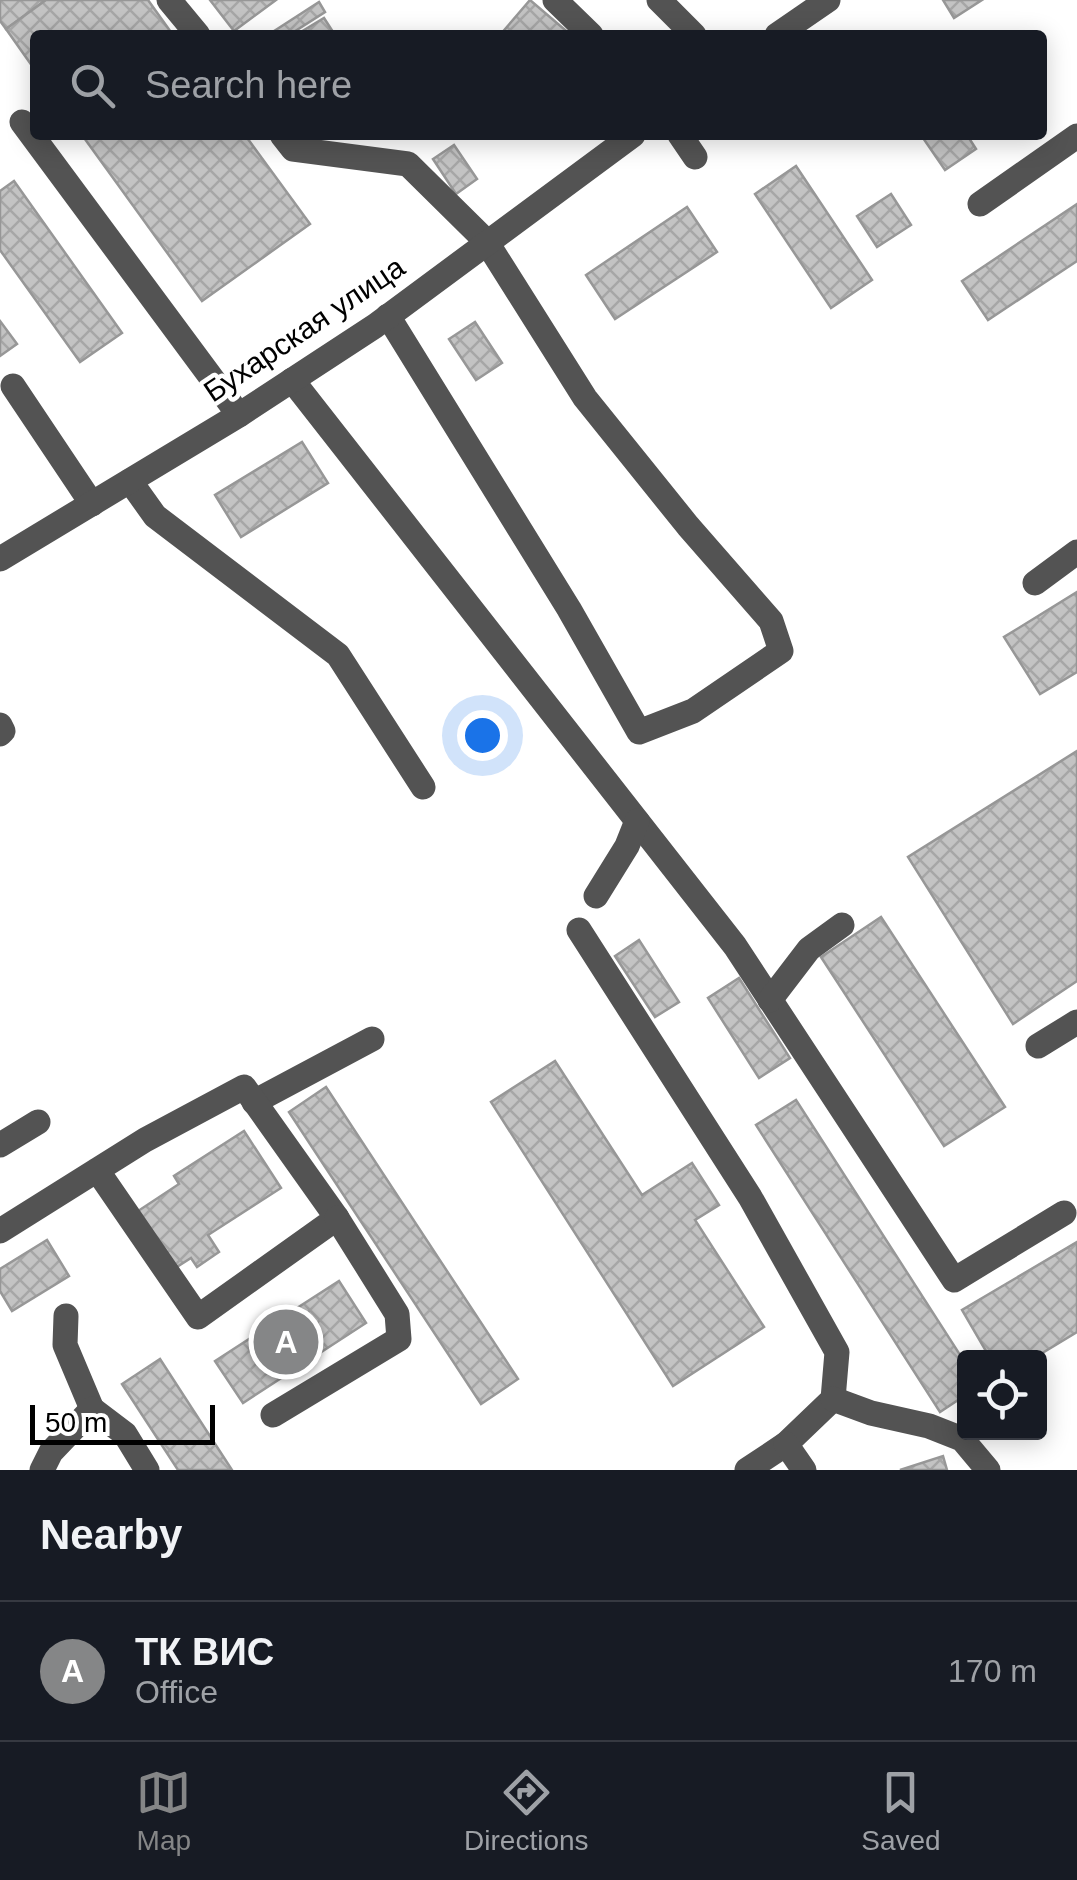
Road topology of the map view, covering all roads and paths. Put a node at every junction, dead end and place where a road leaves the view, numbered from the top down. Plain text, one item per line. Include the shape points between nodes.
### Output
1 (169, 0) edge
2 (554, 0) edge
3 (659, 0) edge
4 (828, 0) edge
5 (194, 30) edge
6 (586, 30) edge
7 (689, 30) edge
8 (784, 30) edge
9 (22, 122) dead end
10 (30, 133) edge
11 (1077, 136) edge
12 (35, 140) edge
13 (286, 140) edge
14 (625, 140) edge
15 (980, 204) dead end
16 (486, 241) junction
17 (388, 316) junction
18 (292, 380) junction
19 (13, 386) dead end
20 (239, 415) junction
21 (130, 481) junction
22 (92, 504) junction
23 (1077, 552) edge
24 (0, 559) edge
25 (1034, 583) dead end
26 (0, 725) edge
27 (0, 734) edge
28 (423, 787) dead end
29 (637, 820) junction
30 (596, 896) dead end
31 (842, 925) dead end
32 (579, 930) dead end
33 (770, 1000) junction
34 (1077, 1022) edge
35 (372, 1038) dead end
36 (1038, 1046) dead end
37 (254, 1102) junction
38 (38, 1122) dead end
39 (0, 1144) edge
40 (96, 1170) junction
41 (1064, 1212) dead end
42 (337, 1218) junction
43 (0, 1231) edge
44 (66, 1316) dead end
45 (832, 1399) junction
46 (92, 1409) junction
47 (272, 1415) dead end
48 (786, 1444) junction
49 (42, 1470) edge
50 (146, 1470) edge
51 (748, 1470) edge
52 (804, 1470) edge
53 (988, 1470) edge

1 - 5 street
2 - 6 street
3 - 7 street
4 - 8 street
9 - 10 street
11 - 15 street
12 - 20 street
13 - 16 street via 293,149 408,164
14 - 16 street, Бухарская улица
16 - 17 street, Бухарская улица
16 - 17 street via 586,398 770,621 780,651 694,711 638,732
17 - 18 street, Бухарская улица
18 - 20 street, Бухарская улица
18 - 29 street
19 - 22 street
20 - 21 street, Бухарская улица
21 - 22 street, Бухарская улица
21 - 28 street via 155,516 338,655
22 - 24 street, Бухарская улица
23 - 25 street
26 - 27 street
29 - 30 street
29 - 33 street
31 - 33 street via 809,949
32 - 45 street via 750,1197 837,1352
33 - 41 street via 954,1280
34 - 36 street
35 - 37 street
37 - 40 street via 244,1087
37 - 42 street
38 - 39 street
40 - 42 street via 198,1317
40 - 43 street
42 - 47 street via 398,1314 398,1340
44 - 46 street via 65,1345
45 - 48 street
45 - 53 street via 962,1439
46 - 49 street
46 - 50 street via 125,1434
48 - 51 street
48 - 52 street

